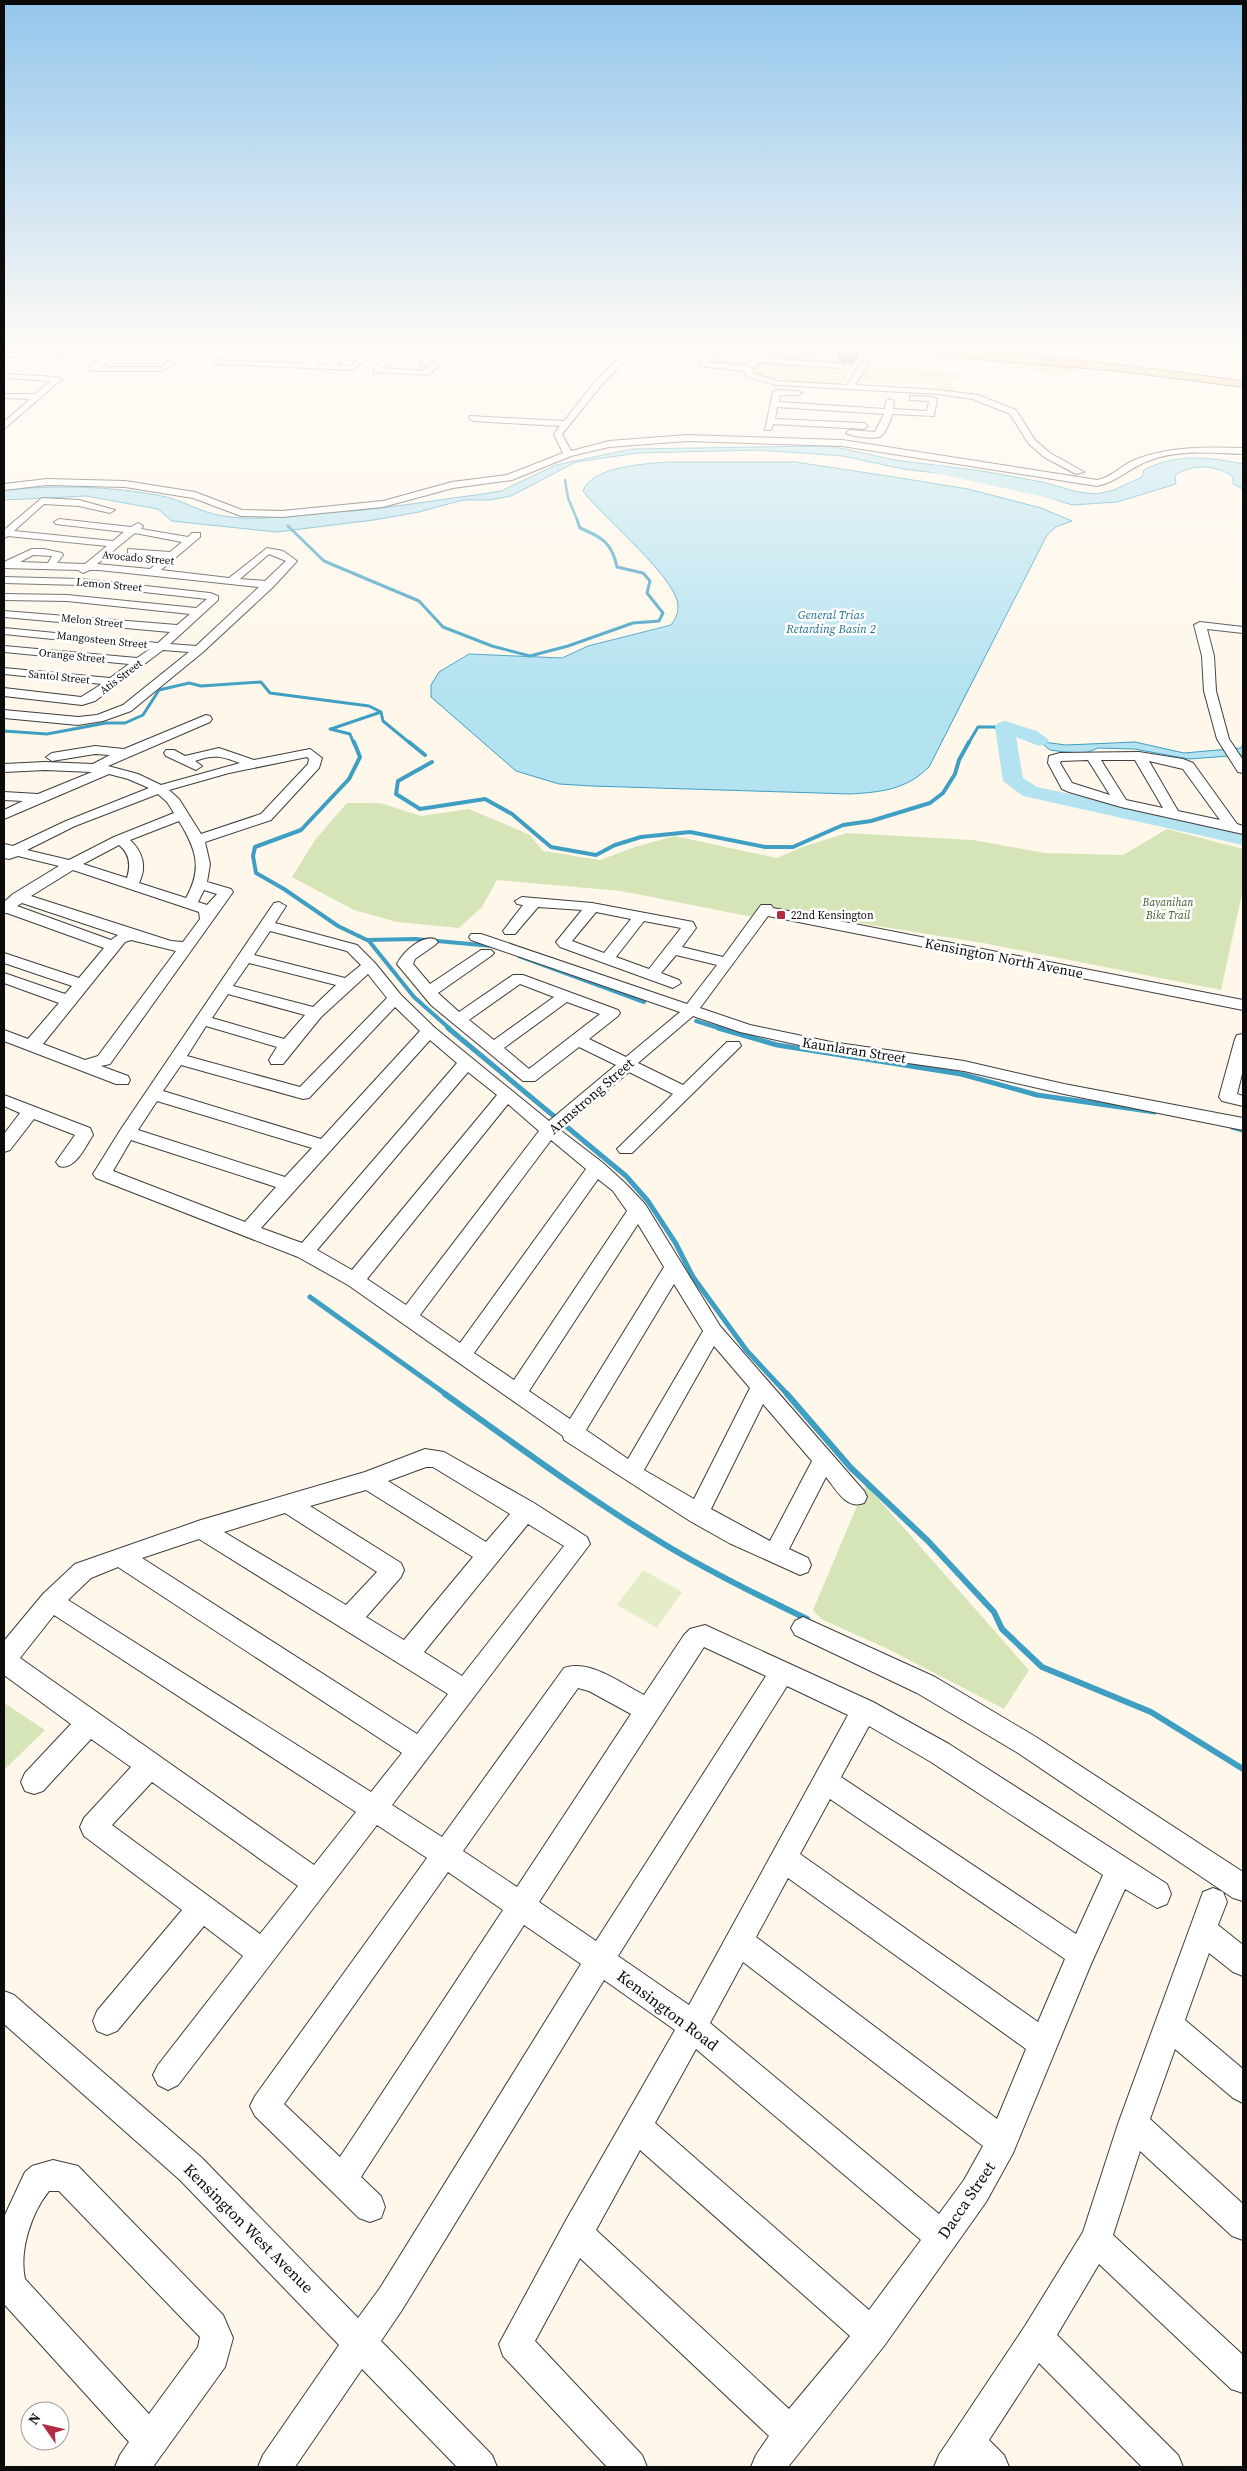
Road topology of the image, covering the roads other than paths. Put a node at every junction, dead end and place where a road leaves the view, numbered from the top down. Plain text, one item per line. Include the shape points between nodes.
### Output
1 (544, 463) edge
2 (971, 463) edge
3 (1063, 463) edge
4 (1134, 463) edge
5 (1079, 472) dead end
6 (4, 487) edge
7 (79, 503) junction
8 (86, 525) junction
9 (135, 528) junction
10 (5, 534) edge
11 (193, 538) joint
12 (66, 539) junction
13 (115, 544) junction
14 (132, 551) dead end
15 (172, 555) junction
16 (7, 565) edge
17 (88, 566) junction
18 (153, 572) junction
19 (4, 580) edge
20 (232, 580) junction
21 (68, 582) junction
22 (269, 585) junction
23 (4, 597) edge
24 (214, 597) joint
25 (48, 598) junction
26 (200, 612) junction
27 (4, 614) edge
28 (28, 614) junction
29 (180, 629) junction
30 (1243, 630) edge
31 (5, 632) edge
32 (161, 646) junction
33 (4, 649) edge
34 (200, 650) junction
35 (140, 662) junction
36 (4, 671) edge
37 (114, 682) junction
38 (4, 692) edge
39 (4, 714) edge
40 (193, 716) dead end
41 (206, 719) dead end
42 (172, 732) junction
43 (1224, 744) joint
44 (125, 753) junction
45 (170, 753) dead end
46 (1092, 756) junction
47 (1139, 756) junction
48 (185, 760) junction
49 (1240, 762) edge
50 (251, 763) junction
51 (20, 766) junction
52 (4, 768) edge
53 (103, 768) junction
54 (210, 773) junction
55 (157, 788) junction
56 (4, 796) edge
57 (40, 798) junction
58 (1121, 803) junction
59 (1173, 814) junction
60 (4, 815) edge
61 (182, 815) junction
62 (1238, 829) edge
63 (199, 839) junction
64 (119, 840) junction
65 (7, 852) edge
66 (70, 864) junction
67 (131, 884) junction
68 (200, 885) junction
69 (18, 897) junction
70 (190, 904) junction
71 (279, 906) dead end
72 (592, 907) junction
73 (5, 908) edge
74 (765, 910) joint
75 (641, 915) junction
76 (206, 916) junction
77 (265, 925) junction
78 (510, 931) dead end
79 (134, 935) junction
80 (476, 937) dead end
81 (430, 942) dead end
82 (112, 946) junction
83 (186, 946) junction
84 (672, 949) junction
85 (486, 953) dead end
86 (245, 957) junction
87 (4, 958) edge
88 (607, 959) junction
89 (727, 963) junction
90 (370, 966) junction
91 (652, 975) junction
92 (4, 978) edge
93 (348, 983) junction
94 (673, 983) dead end
95 (82, 984) junction
96 (224, 988) junction
97 (428, 992) junction
98 (566, 996) junction
99 (395, 998) junction
100 (69, 1001) junction
101 (1243, 1005) edge
102 (689, 1011) junction
103 (318, 1013) junction
104 (202, 1020) junction
105 (459, 1020) junction
106 (429, 1031) junction
107 (4, 1035) edge
108 (1243, 1039) edge
109 (578, 1040) junction
110 (287, 1045) junction
111 (733, 1046) dead end
112 (35, 1047) junction
113 (494, 1048) junction
114 (177, 1058) junction
115 (278, 1060) dead end
116 (467, 1062) junction
117 (1240, 1062) edge
118 (626, 1064) junction
119 (84, 1065) junction
120 (122, 1080) dead end
121 (684, 1093) junction
122 (153, 1094) junction
123 (506, 1094) junction
124 (4, 1100) edge
125 (1243, 1100) edge
126 (31, 1111) junction
127 (557, 1122) junction
128 (1243, 1124) edge
129 (127, 1133) junction
130 (4, 1146) edge
131 (324, 1146) junction
132 (626, 1149) dead end
133 (65, 1162) dead end
134 (596, 1167) junction
135 (290, 1184) junction
136 (638, 1209) junction
137 (249, 1229) junction
138 (305, 1252) junction
139 (674, 1266) junction
140 (355, 1280) junction
141 (407, 1318) junction
142 (713, 1331) junction
143 (461, 1356) junction
144 (760, 1389) junction
145 (516, 1394) junction
146 (572, 1434) junction
147 (823, 1461) junction
148 (631, 1473) junction
149 (368, 1480) junction
150 (856, 1497) dead end
151 (287, 1503) junction
152 (526, 1510) junction
153 (698, 1514) junction
154 (201, 1529) junction
155 (775, 1554) junction
156 (489, 1555) junction
157 (120, 1556) junction
158 (800, 1565) dead end
159 (50, 1601) junction
160 (349, 1619) junction
161 (803, 1628) dead end
162 (407, 1655) junction
163 (783, 1671) junction
164 (466, 1690) junction
165 (864, 1710) junction
166 (649, 1711) junction
167 (89, 1723) junction
168 (420, 1750) junction
169 (150, 1764) junction
170 (825, 1781) junction
171 (34, 1782) dead end
172 (374, 1809) junction
173 (445, 1854) junction
174 (783, 1858) junction
175 (1119, 1871) junction
176 (317, 1883) junction
177 (1243, 1888) edge
178 (1157, 1894) dead end
179 (1213, 1902) dead end
180 (521, 1904) junction
181 (201, 1908) junction
182 (1202, 1930) junction
183 (739, 1942) junction
184 (262, 1953) junction
185 (1082, 1954) junction
186 (600, 1960) junction
187 (1243, 1962) edge
188 (4, 2005) edge
189 (107, 2021) dead end
190 (1168, 2024) junction
191 (693, 2026) junction
192 (1044, 2044) junction
193 (168, 2075) dead end
194 (1243, 2088) edge
195 (1133, 2124) junction
196 (636, 2127) junction
197 (1002, 2142) junction
198 (342, 2180) junction
199 (370, 2206) dead end
200 (1243, 2225) edge
201 (576, 2233) junction
202 (942, 2237) junction
203 (1096, 2240) junction
204 (872, 2334) junction
205 (1037, 2338) junction
206 (362, 2343) junction
207 (1243, 2377) edge
208 (791, 2434) junction
209 (151, 2441) junction
210 (959, 2454) edge
211 (132, 2467) edge
212 (275, 2467) edge
213 (480, 2467) edge
214 (630, 2467) edge
215 (768, 2467) edge
216 (992, 2467) edge
217 (1166, 2467) edge

1 - 6 street via 499,481 452,485 368,506 282,514 241,512 195,495 125,484 47,482
2 - 4 street via 1097,483 1118,477
3 - 5 street
7 - 8 street via 59,522
7 - 8 street via 110,510
7 - 10 street via 42,501
8 - 9 street
8 - 12 street
9 - 11 street
9 - 13 street
10 - 12 street
11 - 15 street
12 - 13 street
13 - 17 street
14 - 15 street
15 - 18 street
16 - 17 street, Avocado Street
17 - 18 street, Avocado Street
17 - 21 street
18 - 20 street, Avocado Street
19 - 21 street, Lemon Street
20 - 22 street, Avocado Street
20 - 22 street via 270,550 293,563
21 - 24 street, Lemon Street
21 - 25 street
22 - 34 street
23 - 25 street
24 - 26 street, Atis Street
25 - 26 street
25 - 28 street
26 - 29 street, Atis Street
27 - 28 street, Melon Street
28 - 29 street, Melon Street
28 - 31 street
29 - 32 street, Atis Street
30 - 43 street via 1200,625 1208,656 1210,691
31 - 32 street, Mangosteen Street
32 - 34 street, Mangosteen Street
32 - 35 street, Atis Street
33 - 35 street, Orange Street
34 - 39 street via 128,708 115,713 78,721
35 - 37 street, Atis Street
36 - 37 street, Santol Street
37 - 38 street, Atis Street via 82,701
40 - 42 street
41 - 42 street
42 - 44 street
43 - 49 street
44 - 51 street via 96,750 52,756
44 - 53 street
45 - 48 street
46 - 47 street
46 - 58 street
46 - 58 street via 1060,757 1054,759 1054,763 1067,786
47 - 59 street
47 - 62 street via 1188,766
48 - 50 street via 222,750
48 - 54 street
50 - 54 street
50 - 63 street via 310,753 316,758 314,765 266,817
51 - 52 street
51 - 53 street
53 - 55 street
53 - 57 street
54 - 55 street
55 - 61 street via 170,797
55 - 65 street
56 - 57 street
57 - 60 street
58 - 59 street
59 - 62 street
61 - 63 street
61 - 64 street
63 - 68 street via 205,872
64 - 66 street
64 - 67 street via 134,853 136,876
65 - 66 street
66 - 67 street
66 - 69 street
67 - 70 street
68 - 70 street
68 - 76 street via 226,892
69 - 73 street
69 - 79 street
70 - 76 street via 206,910
71 - 77 street
72 - 75 street
72 - 78 street via 528,902
72 - 88 street via 564,942
73 - 82 street
74 - 89 street, Armstrong Street
74 - 101 street, Kensington North Avenue
75 - 84 street via 688,925
75 - 88 street
76 - 83 street
77 - 86 street
77 - 90 street via 343,944 357,952
79 - 82 street via 127,935
79 - 83 street via 167,946
80 - 102 street, Kaunlaran Street
81 - 97 street via 404,961
82 - 95 street
83 - 119 street via 104,1060
84 - 89 street
84 - 91 street
85 - 97 street
86 - 93 street
86 - 96 street
87 - 95 street
88 - 91 street
89 - 102 street, Armstrong Street
90 - 93 street
90 - 99 street
91 - 94 street
92 - 100 street
93 - 103 street
95 - 100 street
96 - 103 street
96 - 104 street
97 - 105 street
98 - 105 street via 518,978
98 - 109 street via 612,1013
98 - 113 street
99 - 106 street
99 - 114 street via 303,1094
100 - 112 street via 35,1041
102 - 118 street, Armstrong Street
102 - 128 street, Kaunlaran Street via 794,1041 964,1066
103 - 110 street
104 - 110 street
104 - 114 street
105 - 113 street
106 - 116 street
106 - 131 street
107 - 112 street
108 - 117 street
109 - 113 street via 529,1077
109 - 118 street
110 - 115 street
111 - 121 street
112 - 119 street
114 - 122 street
116 - 123 street
116 - 138 street
117 - 125 street via 1228,1097
118 - 121 street
118 - 127 street, Armstrong Street
119 - 120 street
121 - 132 street
122 - 129 street
122 - 131 street
123 - 127 street
123 - 140 street
124 - 126 street
126 - 130 street
126 - 133 street via 84,1132
127 - 134 street
127 - 141 street, Armstrong Street
129 - 135 street
129 - 137 street via 102,1174
131 - 135 street
134 - 136 street
134 - 143 street
135 - 137 street
136 - 139 street
136 - 145 street
137 - 138 street
138 - 140 street
139 - 142 street
139 - 146 street
140 - 141 street
141 - 143 street
142 - 144 street
142 - 148 street
143 - 145 street
144 - 147 street
144 - 153 street
145 - 146 street
146 - 148 street
147 - 150 street
147 - 155 street
148 - 153 street
149 - 151 street
149 - 152 street via 425,1458 436,1458
149 - 156 street
151 - 154 street
151 - 160 street via 393,1570
152 - 156 street
152 - 164 street via 579,1544
153 - 155 street
154 - 157 street
154 - 160 street
155 - 158 street
156 - 162 street
157 - 159 street via 83,1571
157 - 168 street
159 - 167 street via 12,1649 7,1663
159 - 172 street, Kensington Road
160 - 162 street
161 - 177 street via 926,1685 960,1705 1027,1745
162 - 164 street
163 - 165 street
163 - 166 street via 705,1636 698,1637
163 - 186 street
164 - 168 street
165 - 170 street
165 - 175 street via 940,1753
166 - 173 street via 594,1681 573,1676
166 - 180 street
167 - 169 street
167 - 171 street
168 - 172 street
169 - 176 street
169 - 181 street via 93,1827
170 - 174 street
170 - 185 street
172 - 173 street, Kensington Road
172 - 176 street
173 - 180 street, Kensington Road
173 - 198 street via 265,2106
174 - 183 street
174 - 192 street
175 - 178 street
175 - 185 street, Dacca Street
176 - 184 street
179 - 182 street
180 - 186 street, Kensington Road
180 - 198 street
181 - 184 street
181 - 189 street
182 - 187 street
182 - 190 street
183 - 191 street
183 - 197 street
184 - 193 street
185 - 192 street, Dacca Street
186 - 191 street, Kensington Road
186 - 206 street
188 - 206 street, Kensington West Avenue via 191,2169
190 - 194 street
190 - 195 street
191 - 196 street
191 - 202 street, Kensington Road
192 - 197 street, Dacca Street
195 - 200 street
195 - 203 street
196 - 201 street
196 - 204 street
197 - 202 street, Dacca Street via 976,2191
198 - 199 street
201 - 208 street
201 - 214 street via 515,2344
202 - 204 street, Dacca Street
203 - 205 street
203 - 207 street
204 - 208 street, Dacca Street
205 - 210 street
205 - 217 street
206 - 212 street
206 - 213 street, Kensington West Avenue
208 - 215 street, Dacca Street
209 - 209 street via 10,2288 7,2252 32,2188 40,2178 50,2174 67,2177 212,2326 217,2338 214,2355
209 - 211 street
210 - 216 street

